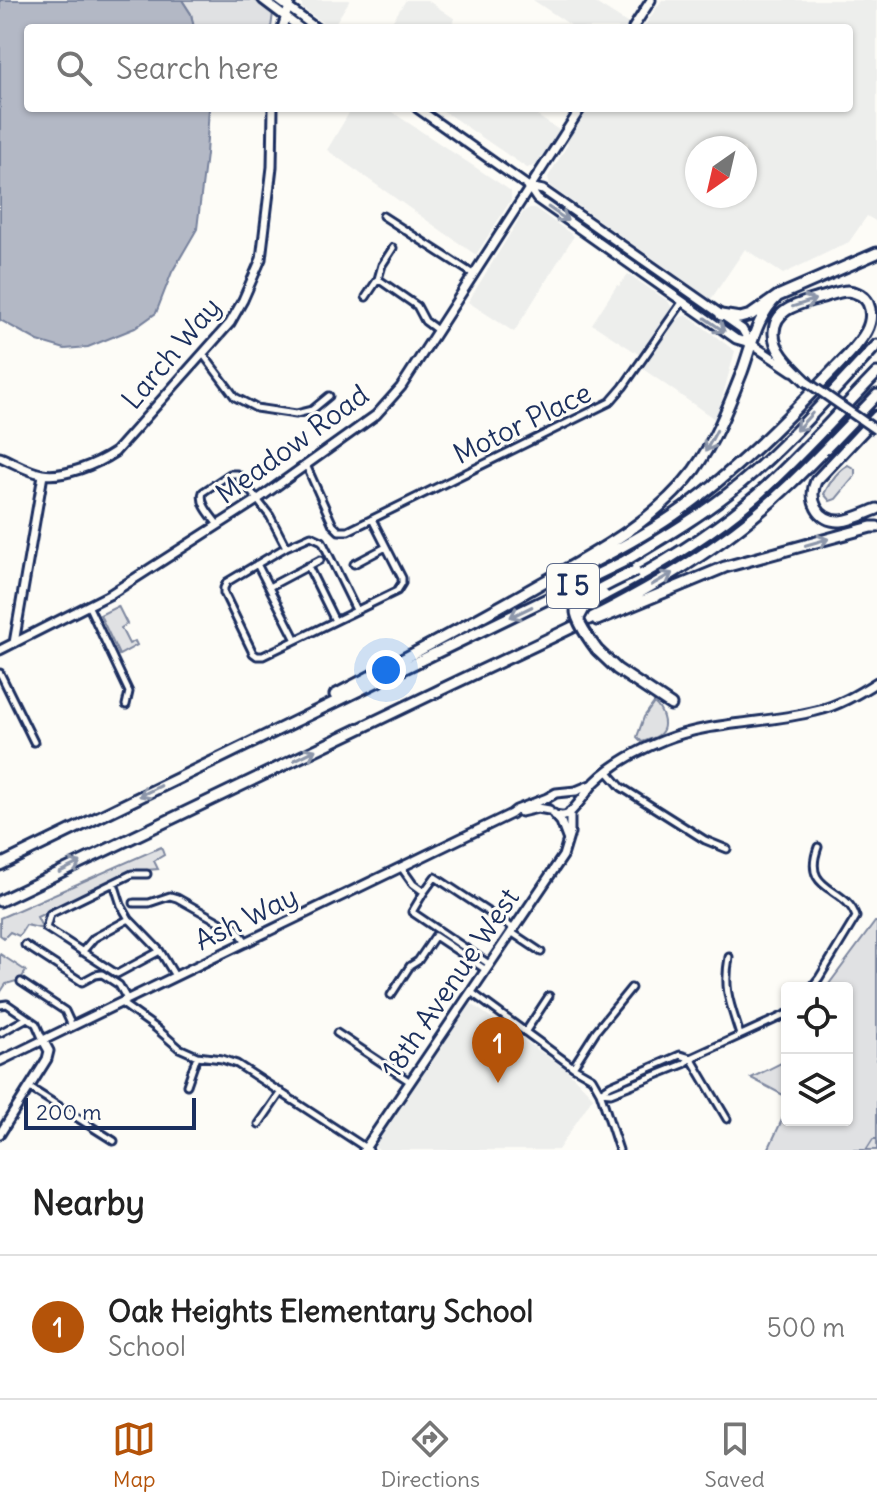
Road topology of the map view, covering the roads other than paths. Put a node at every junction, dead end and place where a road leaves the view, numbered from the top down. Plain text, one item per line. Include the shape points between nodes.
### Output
1 (263, 0) edge
2 (278, 0) edge
3 (651, 0) edge
4 (290, 4) edge
5 (286, 17) junction
6 (283, 24) edge
7 (295, 24) edge
8 (312, 24) edge
9 (636, 24) edge
10 (273, 112) edge
11 (423, 112) edge
12 (578, 112) edge
13 (529, 187) junction
14 (383, 216) dead end
15 (393, 248) dead end
16 (877, 253) edge
17 (473, 274) junction
18 (378, 279) junction
19 (778, 296) junction
20 (366, 297) dead end
21 (683, 301) junction
22 (721, 315) junction
23 (437, 330) junction
24 (750, 343) junction
25 (877, 345) edge
26 (203, 354) junction
27 (877, 364) edge
28 (877, 373) edge
29 (807, 382) junction
30 (877, 395) edge
31 (329, 396) dead end
32 (877, 416) edge
33 (877, 431) edge
34 (0, 457) edge
35 (306, 464) junction
36 (43, 475) junction
37 (257, 500) junction
38 (877, 509) edge
39 (372, 519) junction
40 (218, 525) junction
41 (875, 525) edge
42 (286, 547) junction
43 (386, 547) junction
44 (320, 560) dead end
45 (257, 564) junction
46 (354, 564) dead end
47 (308, 566) junction
48 (269, 587) junction
49 (88, 605) junction
50 (498, 608) junction
51 (356, 610) junction
52 (335, 621) junction
53 (581, 623) junction
54 (296, 640) junction
55 (543, 641) junction
56 (14, 643) junction
57 (0, 650) edge
58 (0, 673) edge
59 (877, 682) edge
60 (126, 705) dead end
61 (671, 705) dead end
62 (34, 742) dead end
63 (220, 757) junction
64 (607, 771) junction
65 (593, 784) junction
66 (563, 792) junction
67 (553, 795) junction
68 (571, 810) junction
69 (552, 812) junction
70 (511, 814) junction
71 (568, 840) junction
72 (818, 847) dead end
73 (727, 849) dead end
74 (0, 865) edge
75 (401, 867) junction
76 (147, 874) dead end
77 (114, 883) junction
78 (424, 892) junction
79 (0, 901) edge
80 (134, 903) dead end
81 (129, 919) junction
82 (512, 930) junction
83 (247, 943) junction
84 (25, 945) dead end
85 (160, 951) junction
86 (82, 952) junction
87 (541, 952) dead end
88 (729, 957) dead end
89 (488, 967) junction
90 (175, 976) junction
91 (21, 982) dead end
92 (816, 982) edge
93 (631, 988) dead end
94 (471, 992) junction
95 (391, 995) dead end
96 (549, 996) dead end
97 (123, 1001) junction
98 (0, 1005) edge
99 (781, 1017) edge
100 (28, 1018) junction
101 (72, 1026) junction
102 (526, 1031) junction
103 (0, 1033) edge
104 (337, 1033) dead end
105 (740, 1035) junction
106 (43, 1040) junction
107 (197, 1056) junction
108 (691, 1058) junction
109 (0, 1061) edge
110 (573, 1067) junction
111 (409, 1081) junction
112 (187, 1085) dead end
113 (30, 1088) junction
114 (281, 1092) junction
115 (600, 1092) junction
116 (727, 1119) dead end
117 (259, 1124) dead end
118 (0, 1134) edge
119 (114, 1141) dead end
120 (366, 1149) edge
121 (619, 1150) edge

1 - 5 street
2 - 4 street
3 - 9 street
4 - 5 street
4 - 8 street
5 - 6 street
5 - 7 street
10 - 26 street, Larch Way via 261,259 230,323
11 - 13 street
12 - 13 street, Meadow Road
13 - 17 street, Meadow Road
13 -> 21 street via 537,199
13 - 22 street via 543,190
14 - 17 street
15 - 18 street
16 - 19 highway
17 - 23 street, Meadow Road
18 - 20 street
18 - 23 street via 417,306
19 - 22 highway via 751,315
19 - 24 highway
21 -> 24 street via 736,339
21 - 39 street, Motor Place via 610,402
22 - 24 street via 742,329
23 - 35 street, Meadow Road via 384,408
24 - 29 street
24 -> 50 highway via 718,429 679,489 622,536
25 -> 63 highway, I 5 via 739,485 675,531 623,562
26 - 31 street via 235,397 256,408 296,414 312,410
26 - 36 street, Larch Way via 115,452 73,471
27 - 53 highway, bridge via 745,498 670,552 580,601 576,610
28 - 53 highway, bridge via 757,495 667,560 590,602 582,609
29 - 33 street, bridge
29 -> 50 highway via 779,350 774,333 779,317 793,306 839,292 860,295 872,314 866,334 724,477 620,548
55 -> 30 highway, I 5 via 661,580 725,539 791,484
32 - 38 highway via 816,481 812,494 817,509 829,519 841,521
34 - 36 street
35 - 37 street, Meadow Road
35 - 39 street, Motor Place via 339,531
36 - 56 street
37 - 40 street, Meadow Road
37 - 40 street via 240,476 230,474 202,496
37 - 42 street
39 - 43 street
40 - 49 street, Meadow Road
55 -> 41 highway via 725,567
42 - 45 street
42 - 51 street via 311,536 322,541
43 - 46 street
43 - 51 street via 402,583 397,591
44 - 47 street
45 - 48 street
45 - 54 street via 225,585 224,593 253,653 263,656
47 - 48 street
47 - 52 street
48 - 54 street
49 - 56 street, Meadow Road
49 - 60 street via 129,692
50 - 63 highway
51 - 52 street
52 - 54 street
53 - 61 highway, bridge via 597,650 617,669
79 -> 55 highway, I 5
56 - 57 street, Meadow Road
58 - 62 street
59 - 64 street via 819,711 675,736
63 -> 74 highway, I 5
64 - 65 street
64 - 73 street via 621,787
65 - 66 street
65 - 68 street
66 - 67 street
66 - 68 street via 572,799
67 - 69 street via 548,802
67 - 70 street, Ash Way
68 - 69 street via 563,816
68 - 71 street, 18th Avenue West
69 - 70 street, Ash Way via 538,808
69 - 71 street
70 - 75 street, Ash Way
71 - 82 street, 18th Avenue West via 563,856
72 - 92 street via 815,874 856,917
75 - 78 street
75 - 83 street, Ash Way
76 - 77 street
77 - 81 street
77 - 86 street via 50,914 46,928
78 - 82 street via 435,877
78 - 89 street via 412,912
80 - 83 street via 177,898 236,928
81 - 85 street
81 - 86 street via 94,938
82 - 87 street
82 - 89 street, 18th Avenue West
83 - 90 street, Ash Way
84 - 97 street via 82,982 102,974 119,985
85 - 86 street via 117,974
85 - 90 street
88 - 105 street via 725,978
89 - 94 street, 18th Avenue West
89 - 95 street via 435,936
90 - 97 street, Ash Way
91 - 101 street via 65,1011
93 - 110 street
94 - 102 street
94 - 111 street, 18th Avenue West
96 - 102 street
97 - 101 street, Ash Way
97 - 107 street via 179,1048
98 - 100 street
99 - 105 street
100 - 103 street
100 - 106 street
101 - 106 street, Ash Way
102 - 110 street
104 - 111 street
105 - 108 street
106 - 109 street, Ash Way
106 - 113 street via 47,1059
107 - 112 street
107 - 114 street via 237,1064
108 - 115 street via 611,1093
108 - 116 street
110 - 115 street via 592,1078
111 - 120 street, 18th Avenue West
113 - 118 street
113 - 119 street
114 - 117 street
114 - 120 street
115 - 121 street

